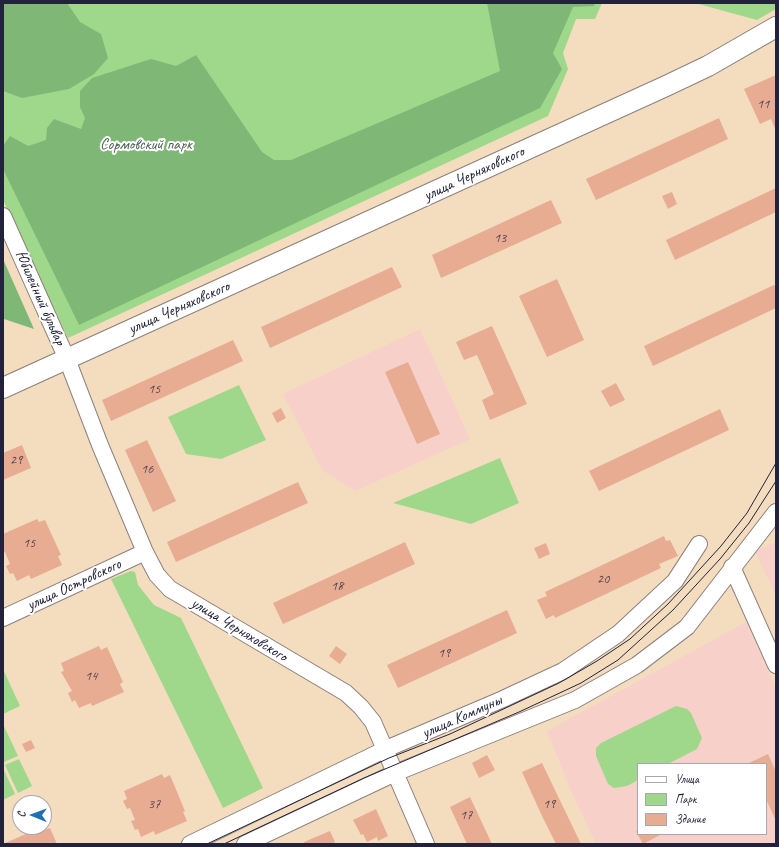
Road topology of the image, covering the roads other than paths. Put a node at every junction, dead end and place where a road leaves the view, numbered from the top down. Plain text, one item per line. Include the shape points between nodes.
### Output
1 (776, 27) edge
2 (3, 216) edge
3 (67, 359) junction
4 (3, 388) edge
5 (776, 512) edge
6 (698, 544) dead end
7 (145, 552) junction
8 (732, 567) junction
9 (3, 618) edge
10 (776, 665) edge
11 (390, 760) junction
12 (190, 844) edge
13 (245, 844) edge
14 (426, 844) edge

1 - 3 main road, улица Черняховского via 708,66
2 - 3 street, Юбилейный бульвар
3 - 4 main road
3 - 7 street, улица Черняховского
5 - 8 street, улица Коммуны
6 - 11 street, улица Коммуны via 675,581 618,634 563,671 503,699
7 - 9 street, улица Островского
7 - 11 street, улица Черняховского via 157,575 170,589 346,693 373,722
8 - 10 street
8 - 11 street, улица Коммуны via 687,628 637,666 575,700
11 - 12 street, улица Коммуны
11 - 13 street, улица Коммуны
11 - 14 street, улица Черняховского

